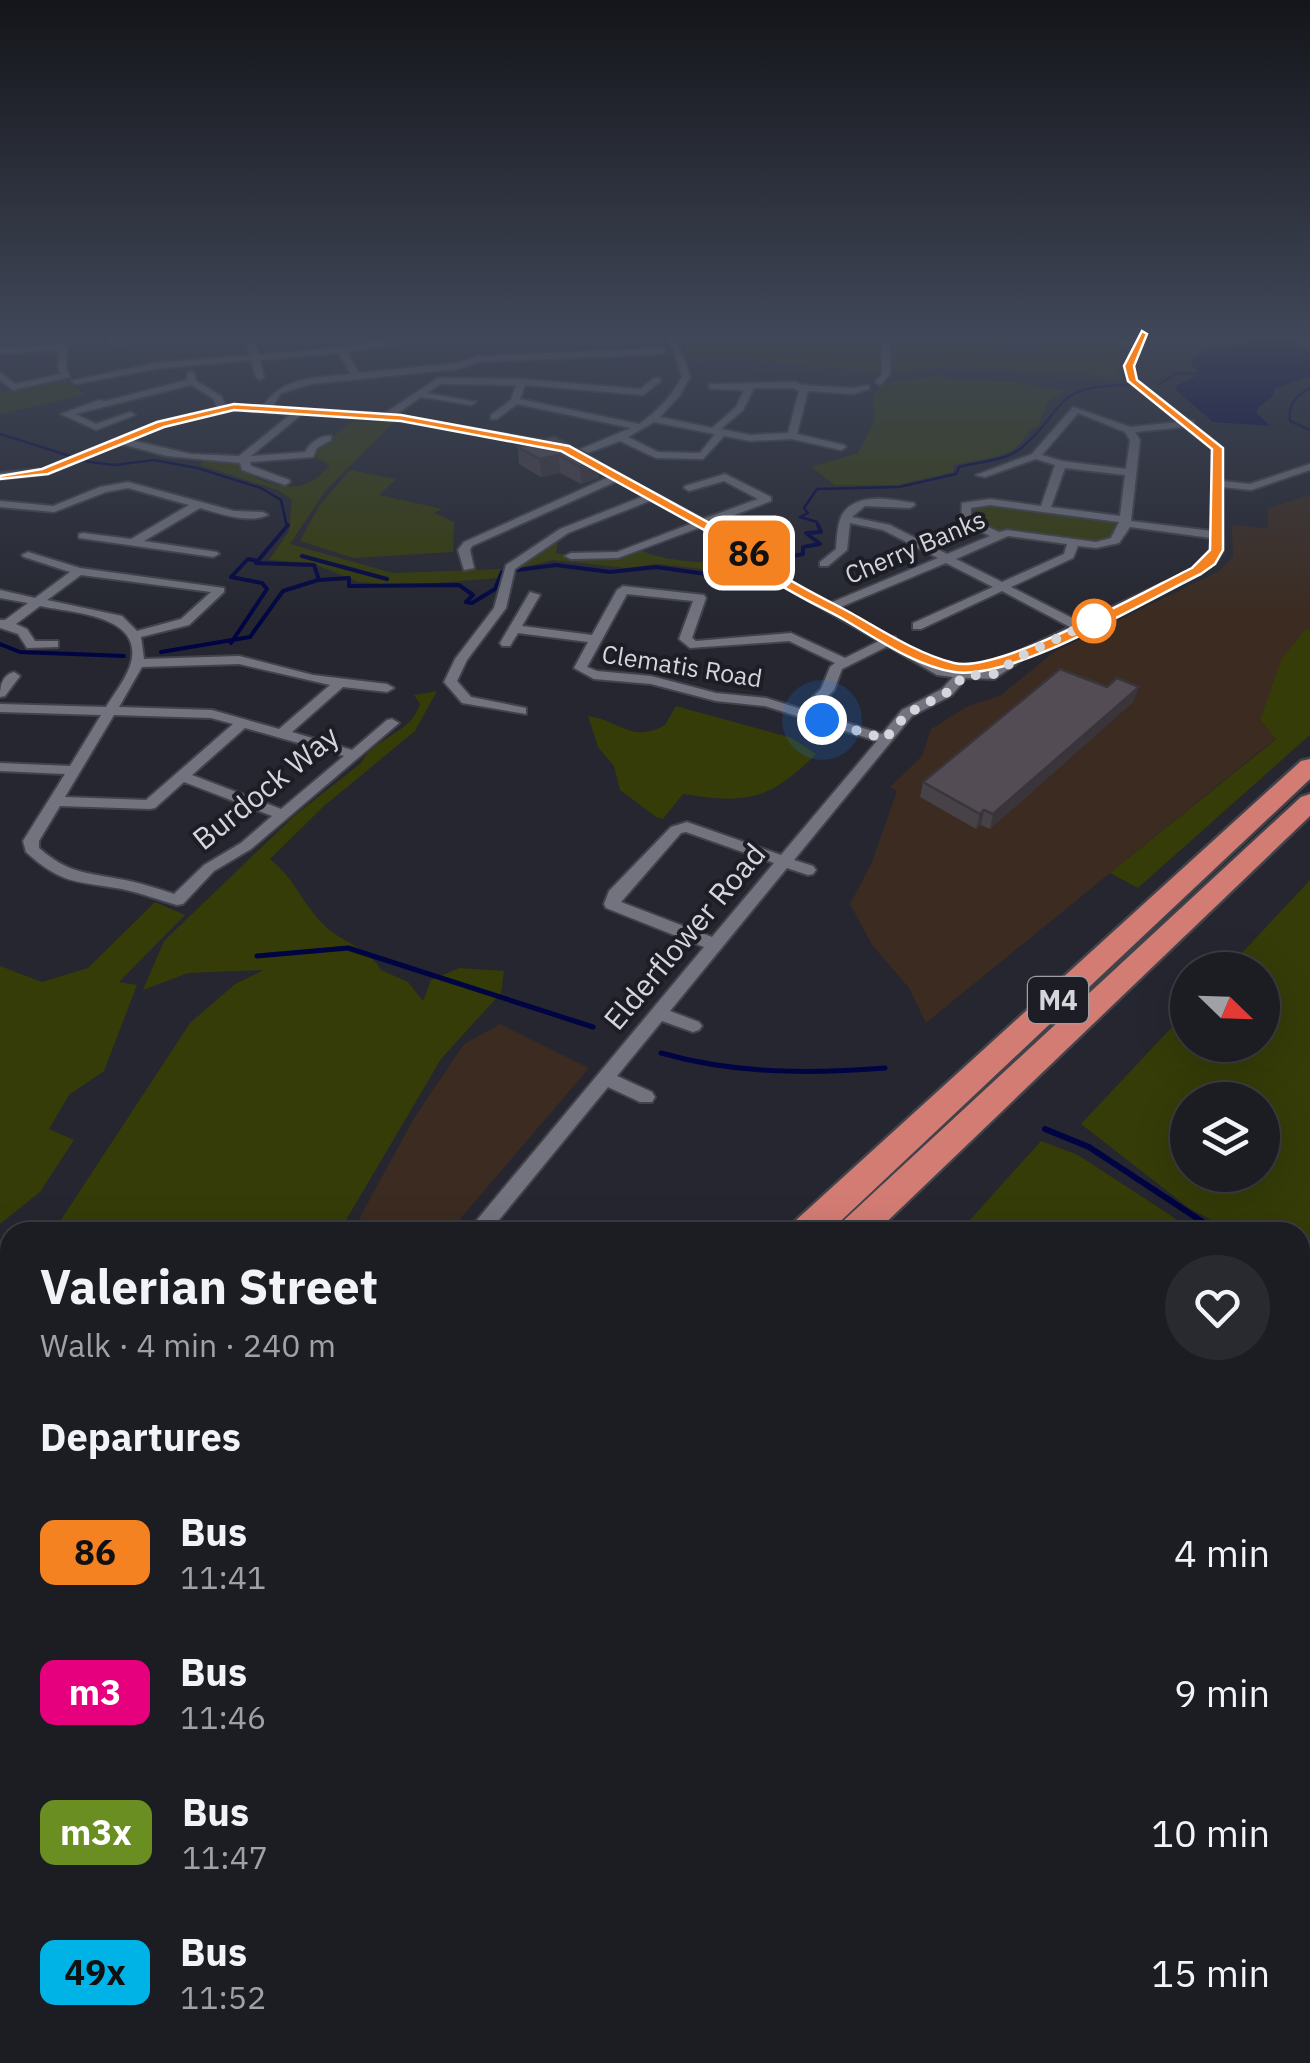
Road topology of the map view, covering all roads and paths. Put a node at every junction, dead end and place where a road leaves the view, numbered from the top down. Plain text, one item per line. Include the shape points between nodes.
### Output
1 (146, 430) edge
2 (278, 430) edge
3 (479, 430) edge
4 (634, 430) edge
5 (709, 430) edge
6 (793, 430) edge
7 (1058, 430) edge
8 (1129, 430) edge
9 (1199, 430) edge
10 (718, 432) junction
11 (792, 436) junction
12 (328, 438) dead end
13 (620, 438) junction
14 (122, 441) junction
15 (840, 447) dead end
16 (574, 454) junction
17 (1036, 456) junction
18 (1298, 460) dead end
19 (242, 461) junction
20 (1061, 464) junction
21 (1310, 466) edge
22 (1130, 473) junction
23 (694, 474) dead end
24 (981, 475) dead end
25 (12, 476) edge
26 (616, 478) junction
27 (710, 481) junction
28 (285, 482) dead end
29 (1218, 484) junction
30 (689, 488) dead end
31 (2, 492) edge
32 (653, 496) junction
33 (0, 504) edge
34 (197, 505) junction
35 (910, 505) dead end
36 (1045, 509) junction
37 (263, 516) dead end
38 (845, 519) junction
39 (1126, 522) junction
40 (704, 524) junction
41 (1217, 535) junction
42 (83, 536) dead end
43 (998, 536) junction
44 (134, 542) junction
45 (1074, 542) junction
46 (212, 554) dead end
47 (28, 556) dead end
48 (570, 556) dead end
49 (945, 558) junction
50 (824, 564) dead end
51 (468, 568) dead end
52 (79, 571) junction
53 (1002, 588) junction
54 (0, 594) edge
55 (534, 596) dead end
56 (38, 600) junction
57 (830, 607) junction
58 (4, 624) edge
59 (917, 626) dead end
60 (1080, 627) junction
61 (514, 629) junction
62 (136, 635) junction
63 (597, 639) junction
64 (890, 640) junction
65 (506, 643) dead end
66 (54, 644) dead end
67 (843, 662) junction
68 (138, 664) junction
69 (950, 671) junction
70 (965, 673) junction
71 (14, 676) dead end
72 (342, 681) junction
73 (387, 688) dead end
74 (948, 692) junction
75 (0, 693) edge
76 (0, 708) edge
77 (110, 712) junction
78 (520, 712) dead end
79 (804, 714) junction
80 (244, 721) junction
81 (392, 723) dead end
82 (284, 732) junction
83 (885, 739) junction
84 (352, 754) junction
85 (1310, 766) edge
86 (0, 767) edge
87 (74, 770) junction
88 (186, 777) junction
89 (55, 801) junction
90 (1310, 802) edge
91 (283, 814) junction
92 (784, 862) junction
93 (808, 870) dead end
94 (715, 945) junction
95 (659, 1012) junction
96 (693, 1026) dead end
97 (605, 1078) junction
98 (646, 1097) dead end
99 (486, 1222) edge
100 (817, 1222) edge
101 (865, 1222) edge

1 - 14 street
2 - 19 street
3 - 16 street
4 - 13 street
5 - 10 street
6 - 11 street
7 - 17 street
8 - 22 street via 1135,440
9 - 29 street via 1217,448
10 - 11 street via 770,440
10 - 13 street via 702,456 656,455
11 - 15 street
12 - 19 street via 314,446 312,457
13 - 16 street
14 - 19 street
14 - 25 street
16 - 26 street
17 - 20 street
17 - 24 street
18 - 21 street
19 - 28 street via 254,473
20 - 22 street
20 - 36 street
21 - 29 street via 1251,488
22 - 39 street
23 - 27 street
25 - 31 street
26 - 32 street
26 - 51 street via 468,544
27 - 30 street
27 - 40 street via 730,478 768,499
29 - 41 street
32 - 40 street
32 - 78 street via 564,532 508,572 500,608 450,682 467,700
33 - 34 street via 54,509 128,486
34 - 37 street
34 - 44 street
35 - 38 street via 866,502
36 - 39 street
36 - 43 street via 966,505 965,520
38 - 49 street via 877,523
38 - 50 street via 841,550
39 - 41 street
39 - 45 street, Cherry Banks via 1115,542
40 - 48 street via 618,555
40 - 57 street via 746,549 759,568
41 - 60 street via 1211,562
42 - 44 street
43 - 45 street, Cherry Banks
43 - 49 street, Cherry Banks
44 - 46 street
45 - 53 street via 1069,556
47 - 52 street
49 - 53 street
49 - 57 street, Cherry Banks
52 - 56 street
52 - 62 street via 220,590 186,622
53 - 59 street
53 - 60 street
54 - 56 street
55 - 61 street
56 - 58 street
56 - 62 street via 118,619
57 - 64 street
58 - 66 street via 24,632 31,645
60 - 70 street via 992,675
61 - 63 street
61 - 65 street
62 - 68 street
63 - 67 street via 623,590 700,598 685,639 694,644 798,638
63 - 79 street, Clematis Road via 580,668 586,673 652,680
64 - 67 street
64 - 69 street
67 - 79 street
68 - 72 street via 239,660
68 - 77 street
69 - 70 street
69 - 74 street
70 - 74 street, Elderflower Road
71 - 75 street
72 - 73 street
72 - 82 street
74 - 83 street, Elderflower Road via 915,707
76 - 77 street
77 - 80 street
77 - 87 street
79 - 83 street, Clematis Road
80 - 82 street
80 - 88 street
81 - 84 street, Burdock Way
82 - 84 street
83 - 92 street, Elderflower Road
84 - 91 street, Burdock Way
85 - 100 highway, M4
86 - 87 street
87 - 89 street
88 - 89 street via 146,806
88 - 91 street
89 - 91 street, Burdock Way via 31,842 40,858 76,880 177,900
90 - 101 highway, M4
92 - 93 street
92 - 94 street, Elderflower Road
92 - 94 street via 683,826 612,900 624,911
94 - 95 street, Elderflower Road
95 - 96 street
95 - 97 street, Elderflower Road
97 - 98 street
97 - 99 street, Elderflower Road

